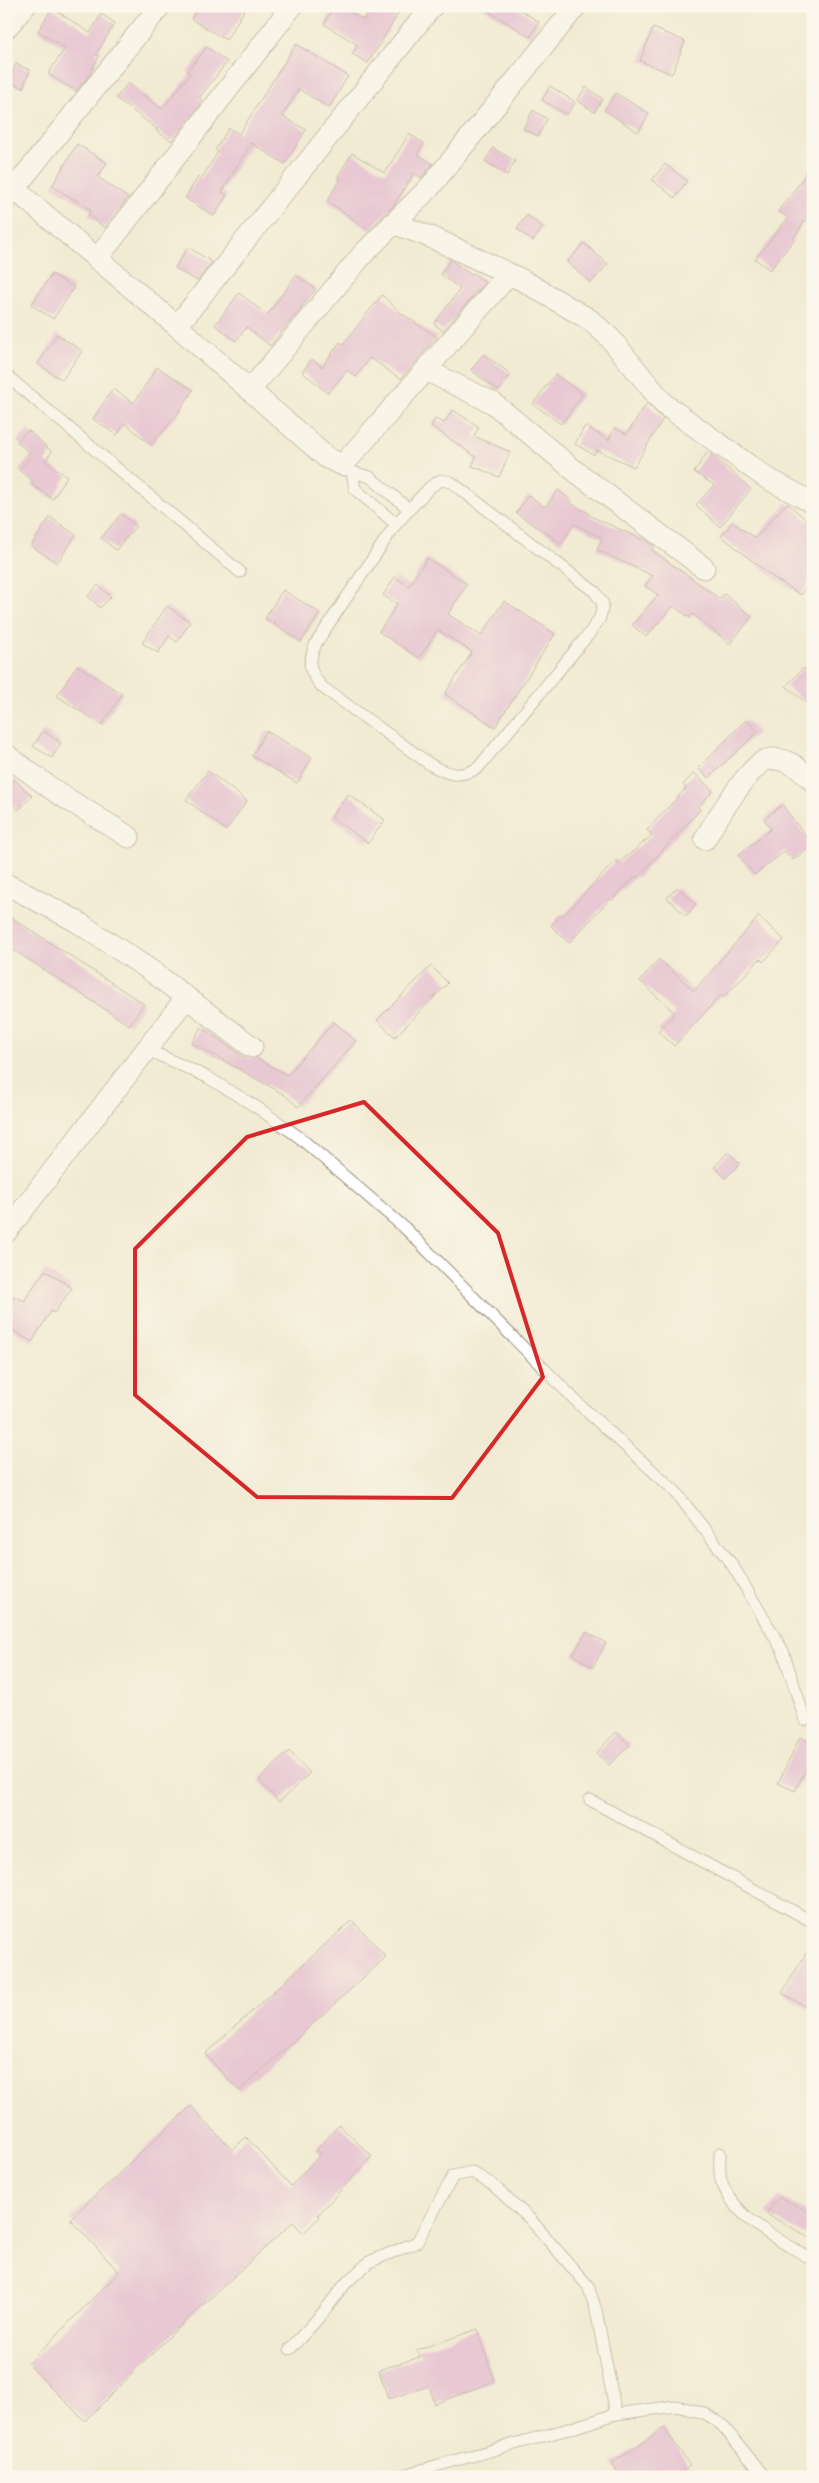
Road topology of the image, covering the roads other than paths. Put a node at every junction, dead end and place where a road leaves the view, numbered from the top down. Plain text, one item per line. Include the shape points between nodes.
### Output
1 (25, 6) edge
2 (160, 6) edge
3 (292, 6) edge
4 (432, 6) edge
5 (576, 6) edge
6 (6, 28) edge
7 (9, 190) edge
8 (393, 223) junction
9 (97, 259) junction
10 (510, 274) junction
11 (177, 326) junction
12 (426, 370) junction
13 (6, 375) edge
14 (250, 390) junction
15 (348, 469) junction
16 (813, 503) edge
17 (409, 509) junction
18 (396, 524) junction
19 (704, 568) dead end
20 (240, 572) dead end
21 (6, 755) edge
22 (813, 781) edge
23 (129, 837) dead end
24 (705, 839) dead end
25 (6, 884) edge
26 (186, 998) junction
27 (252, 1047) dead end
28 (148, 1050) junction
29 (6, 1232) edge
30 (805, 1720) dead end
31 (590, 1800) dead end
32 (813, 1922) edge
33 (720, 2153) dead end
34 (813, 2260) edge
35 (290, 2349) dead end
36 (616, 2414) junction
37 (396, 2477) edge
38 (765, 2477) edge

1 - 6 street
2 - 7 street
3 - 9 street
4 - 11 street
5 - 8 street via 430,187
7 - 9 street
8 - 10 street
8 - 14 street via 363,254
9 - 11 street
10 - 12 street
10 - 16 street via 590,320 610,338 664,404 764,477
11 - 14 street
12 - 15 street
12 - 19 street via 494,403 575,471
13 - 20 lane
14 - 15 street via 327,458
15 - 17 lane via 370,478
15 - 18 lane via 355,489
17 - 18 lane
17 - 18 lane via 441,480 451,482 595,592 603,604 600,618 588,635 478,768 465,775 448,775 431,764 322,687 311,674 309,661 316,643
21 - 23 street via 56,792
22 - 24 street via 800,768 785,761 765,760 752,771
25 - 26 street via 76,920
26 - 27 street
26 - 28 street
28 - 29 street
28 - 30 lane via 207,1077 299,1137 406,1229 583,1408 675,1491 732,1566 783,1651
31 - 32 lane
33 - 34 lane via 721,2180 747,2218
35 - 36 lane via 346,2283 370,2262 417,2242 453,2176 472,2172 493,2185 529,2218 588,2286 596,2310
36 - 37 lane
36 - 38 lane via 676,2406 704,2413 722,2425

